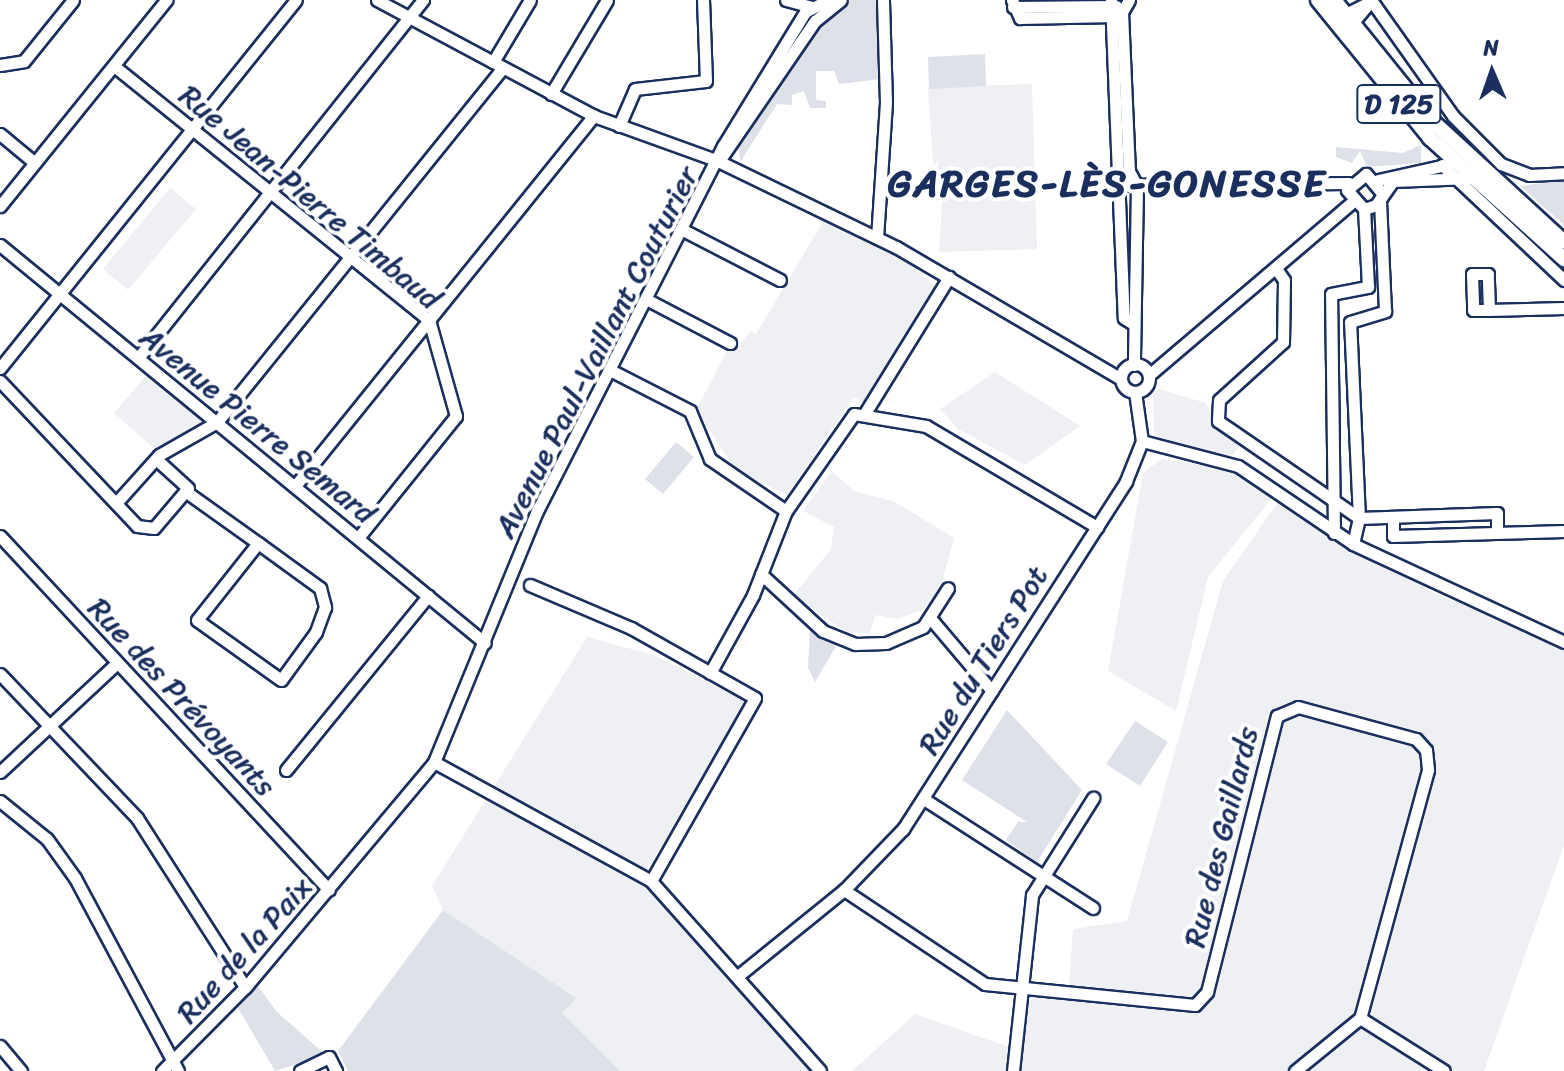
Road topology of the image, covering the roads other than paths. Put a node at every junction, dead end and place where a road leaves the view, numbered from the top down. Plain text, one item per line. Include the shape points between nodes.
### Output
1 (73, 0) edge
2 (166, 0) edge
3 (296, 0) edge
4 (377, 0) edge
5 (423, 0) edge
6 (530, 0) edge
7 (607, 0) edge
8 (703, 0) edge
9 (841, 0) edge
10 (883, 0) edge
11 (1129, 0) edge
12 (1318, 0) edge
13 (1325, 0) edge
14 (1334, 0) edge
15 (1371, 1) edge
16 (791, 2) edge
17 (1013, 4) edge
18 (823, 6) edge
19 (1114, 8) edge
20 (810, 18) junction
21 (411, 20) junction
22 (1346, 21) junction
23 (0, 65) edge
24 (498, 65) junction
25 (114, 66) junction
26 (551, 94) junction
27 (594, 116) junction
28 (619, 126) junction
29 (193, 129) junction
30 (0, 134) edge
31 (1460, 148) junction
32 (1442, 150) junction
33 (718, 161) junction
34 (35, 163) junction
35 (1426, 170) junction
36 (1462, 173) junction
37 (1564, 173) edge
38 (1378, 180) junction
39 (1349, 183) junction
40 (1117, 185) junction
41 (1137, 186) junction
42 (272, 191) junction
43 (1381, 196) junction
44 (1351, 203) junction
45 (0, 206) edge
46 (1525, 208) junction
47 (1364, 209) junction
48 (683, 230) junction
49 (877, 238) junction
50 (1564, 242) edge
51 (0, 245) edge
52 (350, 256) junction
53 (1564, 259) edge
54 (1277, 270) junction
55 (949, 277) junction
56 (780, 280) dead end
57 (1564, 280) edge
58 (1385, 286) junction
59 (1368, 287) junction
60 (59, 294) junction
61 (646, 299) junction
62 (1564, 308) edge
63 (1489, 310) dead end
64 (429, 320) junction
65 (1132, 323) junction
66 (730, 343) dead end
67 (138, 358) junction
68 (1134, 365) junction
69 (0, 368) edge
70 (610, 370) junction
71 (1149, 375) junction
72 (1121, 379) junction
73 (0, 381) edge
74 (1135, 392) junction
75 (865, 413) junction
76 (217, 422) junction
77 (1142, 441) junction
78 (156, 459) junction
79 (295, 486) junction
80 (185, 491) junction
81 (116, 503) junction
82 (1339, 508) junction
83 (786, 511) junction
84 (1393, 517) junction
85 (1359, 518) junction
86 (1097, 527) junction
87 (1564, 531) edge
88 (1497, 532) junction
89 (1334, 533) junction
90 (0, 536) edge
91 (358, 538) junction
92 (258, 543) junction
93 (1353, 544) junction
94 (761, 574) junction
95 (530, 585) dead end
96 (948, 588) dead end
97 (428, 596) junction
98 (931, 619) junction
99 (1564, 642) edge
100 (485, 643) junction
101 (117, 663) junction
102 (710, 673) junction
103 (0, 674) edge
104 (992, 691) junction
105 (50, 725) junction
106 (434, 762) junction
107 (286, 770) dead end
108 (0, 772) edge
109 (1093, 798) dead end
110 (924, 799) junction
111 (0, 801) edge
112 (357, 856) joint
113 (1043, 876) junction
114 (651, 881) junction
115 (329, 890) junction
116 (844, 890) junction
117 (1093, 908) dead end
118 (739, 975) junction
119 (245, 987) junction
120 (1021, 991) junction
121 (1360, 1018) junction
122 (0, 1046) edge
123 (176, 1067) edge
124 (21, 1071) edge
125 (162, 1071) edge
126 (300, 1071) edge
127 (336, 1071) edge
128 (820, 1071) edge
129 (1013, 1071) edge
130 (1295, 1071) edge
131 (1444, 1071) edge

1 - 23 street via 24,61
2 - 25 street
3 - 29 street
4 - 21 street
5 - 21 street
6 - 24 street
7 - 26 street
8 - 28 street via 706,81 635,89
9 - 18 street, Avenue Paul-Vaillant Couturier
10 - 49 street via 886,102
11 - 19 street
12 - 22 main road, D 125
13 - 22 street
14 - 22 main road, D 125
15 - 22 street
15 - 22 street
15 - 37 street via 1453,116 1501,164 1536,175
16 - 18 street
16 - 20 street
17 - 19 street
18 - 20 street, Avenue Paul-Vaillant Couturier
19 - 40 street
19 - 41 street via 1129,171
20 - 33 street, Avenue Paul-Vaillant Couturier
21 - 24 street
21 - 42 street
22 - 31 main road, D 125
22 - 32 main road, D 125
24 - 26 street
24 - 52 street
25 - 29 street, Rue Jean-Pierre Timbaud
25 - 34 street
26 - 27 street
27 - 28 street
27 - 64 street
28 - 33 street
29 - 42 street, Rue Jean-Pierre Timbaud
29 - 60 street
30 - 34 street
31 - 36 street
31 - 46 main road, D 125
32 - 35 street
32 - 36 main road, D 125
33 - 48 street, Avenue Paul-Vaillant Couturier
33 - 49 street
34 - 45 street
35 - 36 street via 1442,165
35 - 38 street
36 - 43 street via 1393,181
36 - 46 street
36 - 53 main road, D 125
36 - 57 street
38 - 39 street via 1366,174
38 - 43 street
39 - 41 street
39 - 44 street
40 - 41 street
40 - 65 street via 1124,318
41 - 65 street via 1140,317
42 - 52 street, Rue Jean-Pierre Timbaud
42 - 67 street
43 - 47 street
43 - 58 street
44 - 47 street
44 - 54 street
46 - 50 main road, D 125
47 - 59 street
48 - 56 street
48 - 61 street, Avenue Paul-Vaillant Couturier
49 - 55 street
51 - 60 street, Avenue Pierre Semard
52 - 64 street, Rue Jean-Pierre Timbaud
52 - 76 street
54 - 71 street
54 - 82 street via 1284,280 1283,342 1219,400 1215,415
55 - 72 street
55 - 75 street
58 - 59 street
58 - 85 street via 1385,311 1350,322
59 - 82 street via 1331,294
60 - 67 street, Avenue Pierre Semard
60 - 69 street
61 - 66 street
61 - 70 street, Avenue Paul-Vaillant Couturier
62 - 63 street
64 - 79 street
64 - 91 street, Rue Jean-Pierre Timbaud via 456,416
65 - 68 street
67 - 76 street, Avenue Pierre Semard
68 - 71 street
68 - 72 street
70 - 83 street via 690,411 710,459
70 - 100 street, Avenue Paul-Vaillant Couturier via 537,511
71 - 74 street
72 - 74 street
73 - 81 street
74 - 77 street
75 - 83 street via 854,414
75 - 86 street via 926,426
76 - 78 street
76 - 79 street, Avenue Pierre Semard
77 - 86 street, Rue du Tiers Pot
77 - 89 street via 1238,466
78 - 80 street
78 - 81 street
79 - 91 street, Avenue Pierre Semard
80 - 81 street via 154,528 137,526
80 - 92 street
82 - 85 street
82 - 89 street
83 - 94 street
84 - 85 street
84 - 88 street via 1393,536
84 - 88 street via 1497,513
85 - 93 street
86 - 104 street, Rue du Tiers Pot
87 - 88 street
89 - 93 street
90 - 101 street, Rue des Prévoyants
91 - 97 street, Avenue Pierre Semard
92 - 92 street via 320,588 325,607 281,680 197,620
93 - 99 street
94 - 98 street via 823,631 855,644 886,643
94 - 102 street
95 - 102 street via 631,628
96 - 98 street
97 - 100 street, Avenue Pierre Semard
97 - 107 street
98 - 104 street
100 - 106 street, Avenue Paul-Vaillant Couturier
101 - 105 street
101 - 115 street, Rue des Prévoyants
102 - 114 street via 756,702
103 - 105 street
104 - 110 street, Rue du Tiers Pot
105 - 108 street
105 - 119 street via 137,818
106 - 112 street, Avenue Paul-Vaillant Couturier
106 - 114 street
109 - 113 street
110 - 113 street
110 - 116 street, Rue du Tiers Pot
111 - 123 street via 47,839 75,878
112 - 115 street, Rue de la Paix
113 - 117 street
113 - 120 street via 1032,895
114 - 118 street
115 - 119 street, Rue de la Paix
116 - 118 street, Rue du Tiers Pot
116 - 120 street via 985,984
118 - 128 street
119 - 123 street, Rue de la Paix
120 - 121 street, Rue des Gaillards via 1195,1005 1207,992 1284,708 1422,743 1428,770
120 - 129 street
121 - 130 street
121 - 131 street
122 - 124 street
123 - 125 street, Rue de la Paix
126 - 127 street via 329,1057

